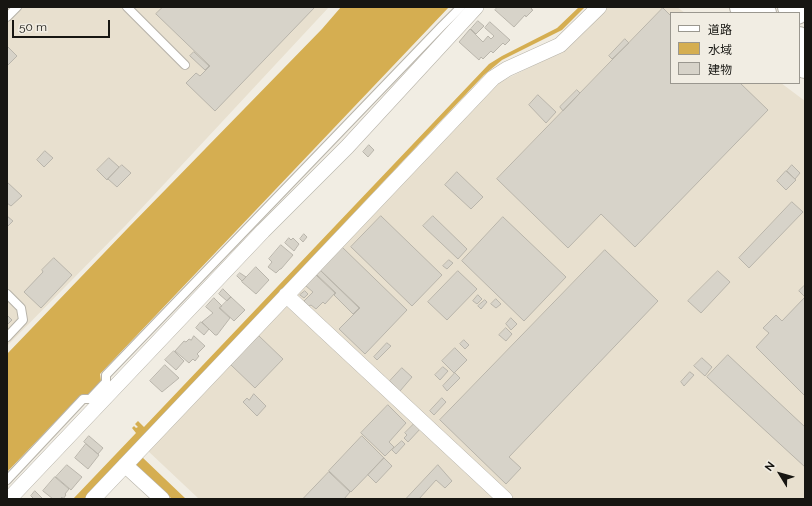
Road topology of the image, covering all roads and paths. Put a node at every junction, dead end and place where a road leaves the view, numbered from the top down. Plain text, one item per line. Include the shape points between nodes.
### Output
1 (17, 7) edge
2 (127, 7) edge
3 (461, 7) edge
4 (476, 7) edge
5 (598, 7) edge
6 (7, 17) edge
7 (185, 65) dead end
8 (7, 294) edge
9 (286, 294) junction
10 (7, 337) edge
11 (126, 465) junction
12 (7, 480) edge
13 (10, 499) edge
14 (93, 499) edge
15 (162, 499) edge
16 (505, 499) edge

1 - 6 lane
2 - 7 lane
3 - 12 lane via 106,375 106,382 90,399 82,399
4 - 13 street via 347,147 263,231
5 - 9 street via 560,45 492,78
8 - 10 lane via 21,308 23,320
9 - 11 street
9 - 16 street
11 - 14 street
11 - 15 street

